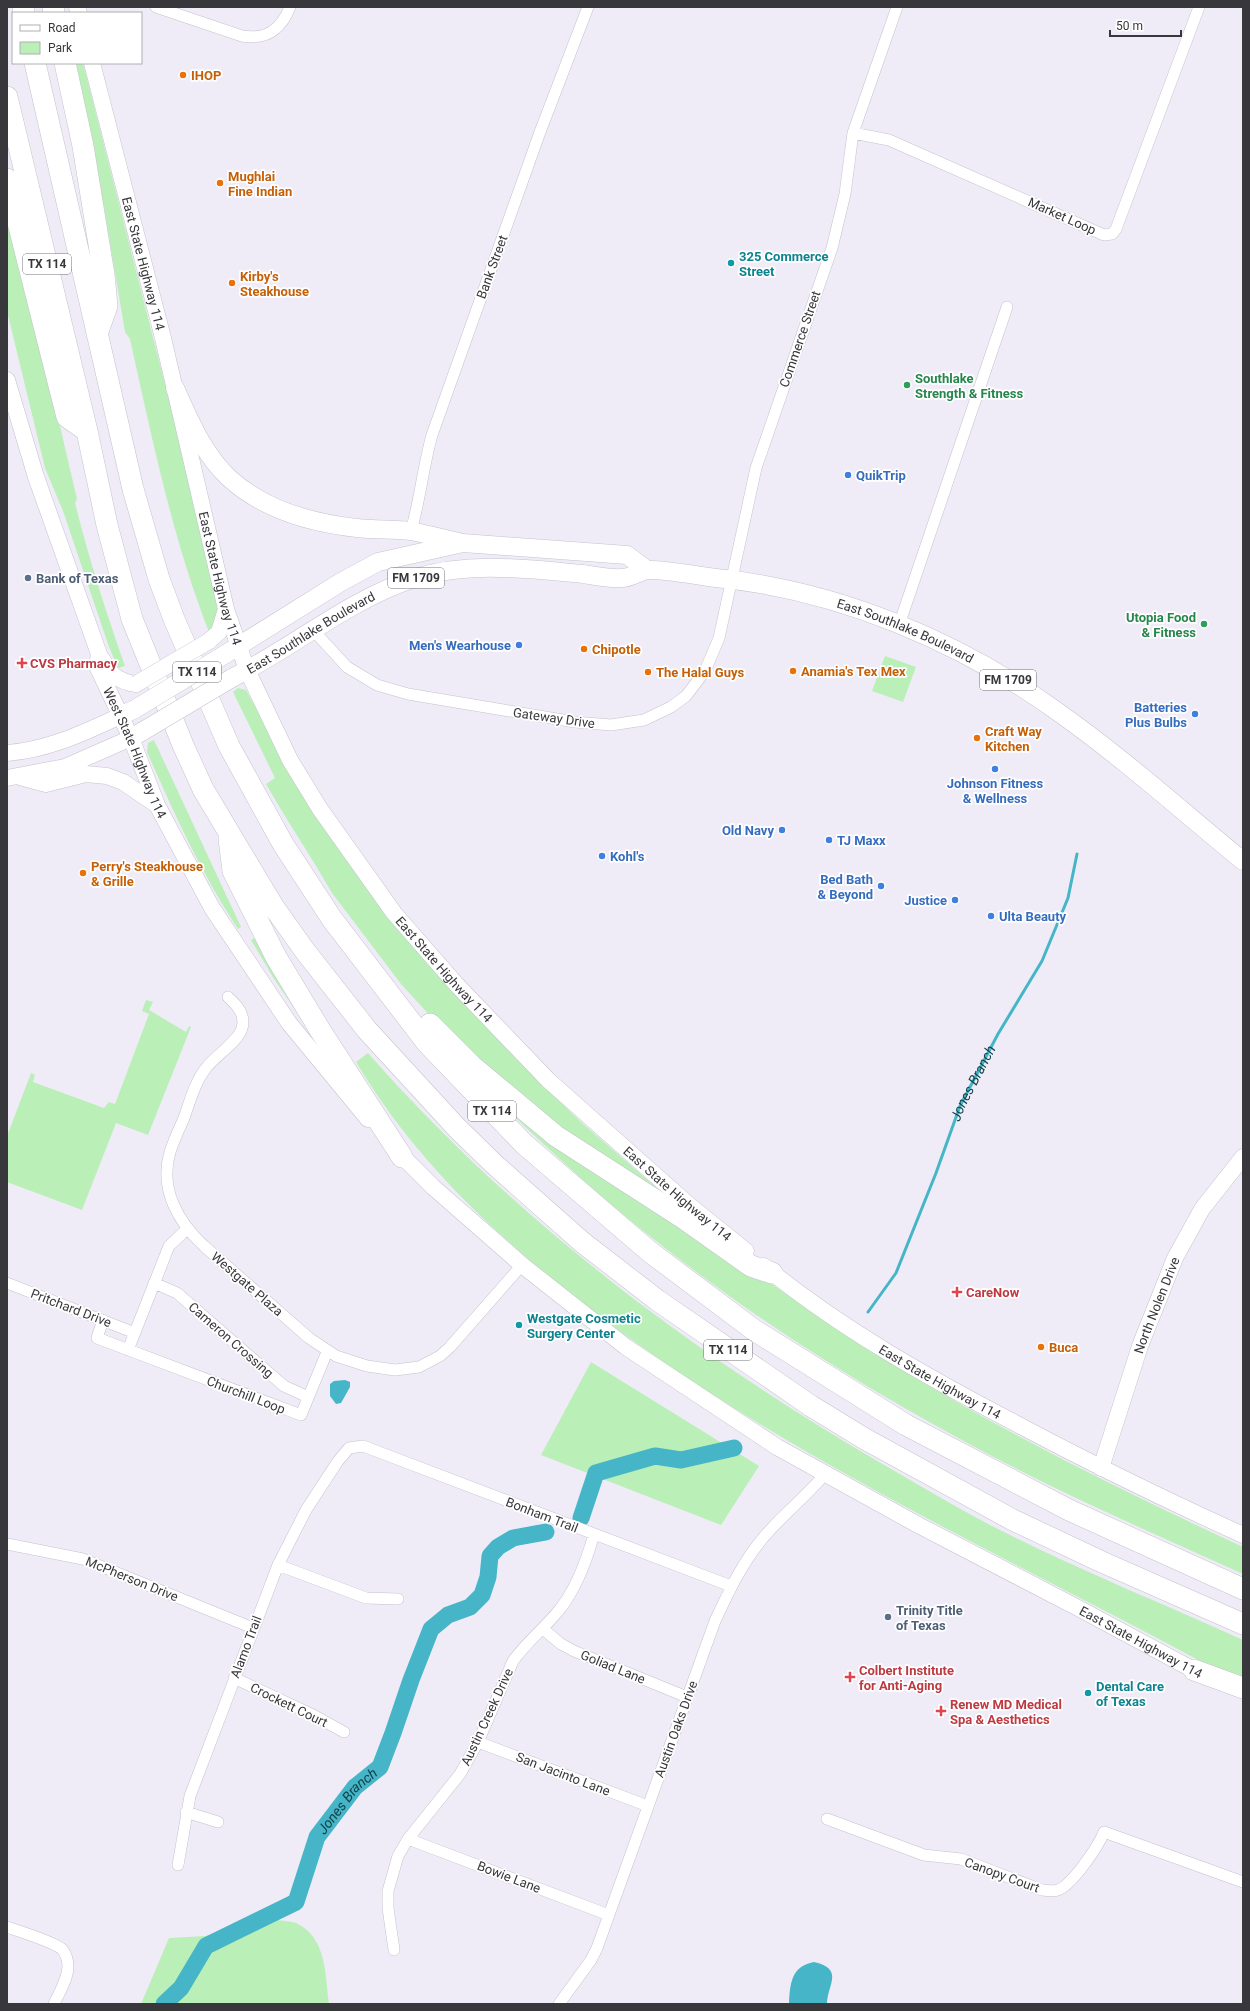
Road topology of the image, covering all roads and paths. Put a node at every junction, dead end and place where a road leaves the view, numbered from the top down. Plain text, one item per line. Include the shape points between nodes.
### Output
1 (156, 7) edge
2 (290, 7) edge
3 (588, 7) edge
4 (897, 7) edge
5 (1199, 7) edge
6 (35, 64) edge
7 (65, 64) edge
8 (92, 64) edge
9 (7, 97) edge
10 (853, 133) junction
11 (7, 179) edge
12 (1007, 307) dead end
13 (97, 334) junction
14 (7, 380) edge
15 (175, 388) junction
16 (87, 431) junction
17 (411, 532) junction
18 (463, 543) junction
19 (378, 562) junction
20 (647, 570) junction
21 (730, 580) junction
22 (226, 609) junction
23 (898, 626) junction
24 (313, 630) junction
25 (231, 651) junction
26 (99, 654) junction
27 (240, 674) junction
28 (127, 712) junction
29 (137, 735) junction
30 (7, 753) edge
31 (13, 778) edge
32 (157, 805) junction
33 (227, 830) junction
34 (182, 850) joint
35 (1243, 861) edge
36 (295, 865) junction
37 (228, 997) dead end
38 (402, 1157) junction
39 (1243, 1157) edge
40 (187, 1229) junction
41 (522, 1265) junction
42 (772, 1273) junction
43 (7, 1283) edge
44 (154, 1283) junction
45 (103, 1320) junction
46 (134, 1332) junction
47 (128, 1350) junction
48 (328, 1352) junction
49 (308, 1397) junction
50 (353, 1447) joint
51 (1101, 1468) junction
52 (825, 1474) junction
53 (594, 1534) junction
54 (1243, 1535) edge
55 (7, 1544) edge
56 (278, 1565) junction
57 (731, 1586) junction
58 (1243, 1589) edge
59 (398, 1599) dead end
60 (1243, 1624) edge
61 (253, 1628) junction
62 (543, 1628) junction
63 (1194, 1670) junction
64 (234, 1678) junction
65 (1243, 1688) edge
66 (1243, 1696) edge
67 (687, 1697) junction
68 (344, 1732) dead end
69 (478, 1742) junction
70 (648, 1806) junction
71 (186, 1812) junction
72 (827, 1819) dead end
73 (218, 1822) dead end
74 (408, 1839) junction
75 (178, 1865) dead end
76 (1243, 1882) edge
77 (609, 1915) junction
78 (7, 1927) edge
79 (394, 1950) dead end
80 (54, 2004) edge
81 (559, 2004) edge

1 - 2 street via 255,38 268,35 277,28 285,20
3 - 17 street, Bank Street via 538,138 432,435
4 - 10 street, Commerce Street
5 - 10 street, Market Loop via 1119,222 1112,234 1104,235 889,140
6 - 13 highway, TX 114
7 - 13 highway via 83,146 104,275 107,306
8 - 15 main road, East State Highway 114
9 - 16 highway, TX 114
10 - 21 street, Commerce Street via 845,194 832,248 756,468
11 - 16 highway via 67,417
12 - 23 street
13 - 36 highway, TX 114 via 144,530 174,619 229,746
14 - 26 main road, West State Highway 114 via 36,477
15 - 17 main road via 194,429 215,462 229,478 266,504 304,519 355,528
15 - 22 main road, East State Highway 114
16 - 33 highway, TX 114 via 107,525 132,619 203,789
17 - 18 main road
17 - 19 main road via 394,553
18 - 19 main road, East Southlake Boulevard / FM 1709
18 - 20 main road, East Southlake Boulevard / FM 1709 via 627,555
19 - 25 main road, East Southlake Boulevard / FM 1709 via 341,582
20 - 21 main road, East Southlake Boulevard / FM 1709
20 - 24 main road, East Southlake Boulevard / FM 1709 via 624,579 502,567 442,572 417,577 394,586 354,604
21 - 23 main road, East Southlake Boulevard / FM 1709 via 803,593 869,613
21 - 24 street, Gateway Drive via 718,638 705,671 696,685 671,707 644,720 628,724 575,722 392,690 362,677 347,667
22 - 25 main road, East State Highway 114
22 - 26 main road, bridge via 219,632 209,641 136,684 128,683 108,672
23 - 35 main road, East Southlake Boulevard / FM 1709 via 942,644 1006,678 1057,711 1105,747
24 - 27 main road, East Southlake Boulevard / FM 1709
25 - 27 main road, East State Highway 114
25 - 28 main road, FM 1709, bridge
26 - 28 main road, West State Highway 114 via 97,666
27 - 29 main road, East Southlake Boulevard / FM 1709, bridge
27 - 42 main road, East State Highway 114 via 320,809 394,913 423,947 548,1080 688,1205
28 - 29 main road, West State Highway 114
28 - 30 main road via 67,740
29 - 31 main road via 65,767
29 - 32 main road, West State Highway 114
31 - 32 main road via 46,784 86,774 107,776 123,782
32 - 34 main road, West State Highway 114
33 - 38 highway via 233,871 276,957
33 - 60 highway, TX 114 via 273,906 367,1030 457,1128 582,1242 657,1300 811,1406 865,1439 1013,1520
34 - 38 main road, East State Highway 114 via 225,930 289,1023
36 - 42 highway via 314,877 349,928 443,1040 515,1103 556,1136 683,1218 751,1266
36 - 58 highway, TX 114 via 332,919 427,1043 524,1144 650,1252 754,1330 906,1425 1069,1510
37 - 40 street, Westgate Plaza via 242,1014 242,1029 201,1075 169,1159 171,1200
38 - 41 main road, East State Highway 114 via 432,1187
39 - 51 main road, North Nolen Drive via 1202,1210 1175,1258 1140,1346
40 - 44 street via 169,1246
40 - 48 street, Westgate Plaza
41 - 48 street, Westgate Plaza via 450,1347 440,1356 419,1367 380,1369
41 - 52 main road, East State Highway 114 via 626,1347 777,1447
42 - 51 main road, East State Highway 114 via 854,1331 928,1377
43 - 45 street, Pritchard Drive
44 - 46 street
44 - 49 street, Cameron Crossing via 177,1293 284,1386
45 - 46 street, Pritchard Drive
45 - 47 street, Churchill Loop via 97,1338
46 - 47 street
47 - 49 street, Churchill Loop via 301,1415
48 - 49 street, Churchill Loop
50 - 53 street, Bonham Trail via 363,1446
50 - 56 street, Alamo Trail via 338,1461 306,1510
51 - 54 main road, East State Highway 114
52 - 57 street, Austin Oaks Drive via 816,1486 764,1536 747,1558
52 - 63 main road, East State Highway 114
53 - 57 street, Bonham Trail
53 - 62 street, Austin Creek Drive via 584,1566 569,1596
55 - 61 street, McPherson Drive via 83,1559
56 - 59 street via 366,1598
56 - 61 street, Alamo Trail
57 - 67 street, Austin Oaks Drive via 715,1620
61 - 64 street, Alamo Trail
62 - 67 street, Goliad Lane via 561,1644 574,1651
62 - 69 street, Austin Creek Drive via 521,1649 513,1661
63 - 65 highway
63 - 66 main road, East State Highway 114
64 - 68 street, Crockett Court
64 - 71 street, Alamo Trail
67 - 70 street, Austin Oaks Drive
69 - 70 street, San Jacinto Lane
69 - 74 street, Austin Creek Drive via 460,1774
70 - 77 street, Austin Oaks Drive
71 - 73 street
71 - 75 street, Alamo Trail
72 - 76 street, Canopy Court via 924,1855 961,1859 1042,1890 1056,1891 1067,1885 1100,1842 1104,1832
74 - 77 street, Bowie Lane
74 - 79 street, Austin Creek Drive via 398,1856 388,1891
77 - 81 street, Austin Oaks Drive via 591,1960
78 - 80 street via 62,1949 66,1954 66,1976

